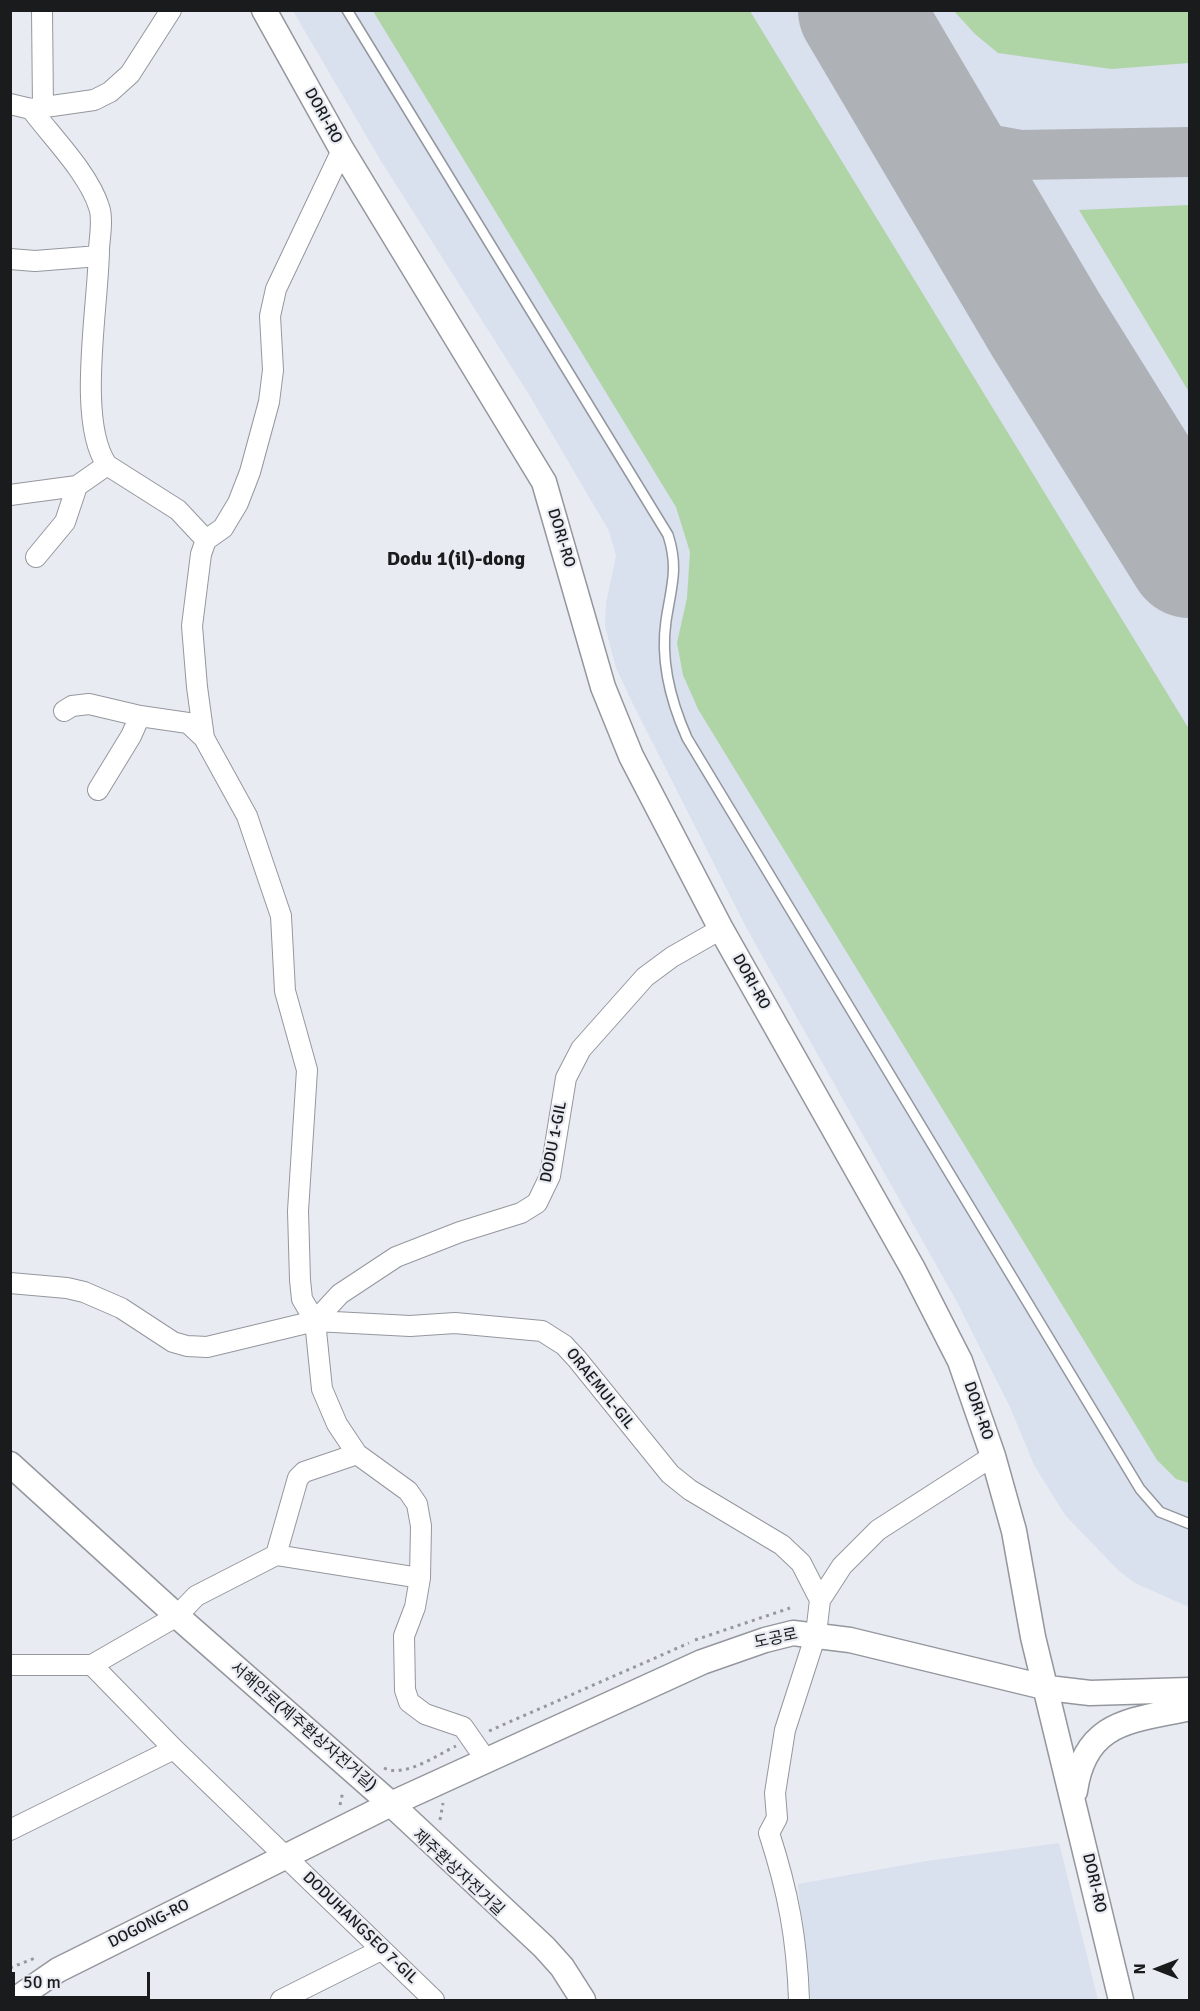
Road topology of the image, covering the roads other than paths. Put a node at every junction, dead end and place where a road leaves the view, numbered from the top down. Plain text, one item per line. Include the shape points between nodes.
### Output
1 (42, 10) edge
2 (171, 10) edge
3 (264, 10) edge
4 (347, 10) edge
5 (10, 104) edge
6 (37, 109) junction
7 (342, 150) junction
8 (99, 256) junction
9 (10, 259) edge
10 (107, 465) junction
11 (76, 486) junction
12 (10, 495) edge
13 (206, 540) junction
14 (36, 557) dead end
15 (64, 711) dead end
16 (140, 716) junction
17 (204, 738) junction
18 (98, 790) dead end
19 (721, 929) junction
20 (10, 1283) edge
21 (315, 1321) junction
22 (357, 1454) junction
23 (993, 1456) junction
24 (10, 1464) edge
25 (1190, 1524) edge
26 (276, 1555) junction
27 (420, 1578) junction
28 (820, 1600) junction
29 (177, 1616) junction
30 (816, 1634) junction
31 (10, 1665) edge
32 (92, 1665) junction
33 (1048, 1688) junction
34 (1190, 1690) edge
35 (1190, 1708) edge
36 (174, 1749) junction
37 (486, 1760) junction
38 (1074, 1800) junction
39 (391, 1804) junction
40 (10, 1830) edge
41 (286, 1855) junction
42 (381, 1950) junction
43 (14, 1999) edge
44 (289, 1999) edge
45 (434, 2001) edge
46 (583, 2001) edge
47 (799, 2001) edge
48 (1121, 2001) edge

1 - 6 street
2 - 6 street via 130,74 110,92 94,100
3 - 7 street, DORI-RO
4 - 25 lane via 668,535 675,576 666,622 667,675 687,738 1140,1489 1160,1512
5 - 6 street
6 - 8 street via 100,208
7 - 13 street via 276,290 270,316 273,370 269,402 250,472 223,528
7 - 19 street, DORI-RO via 544,482 603,687 631,756
8 - 9 street
8 - 10 street via 93,422 100,456
10 - 11 street
10 - 13 street via 178,510
11 - 12 street
11 - 14 street via 65,522
13 - 17 street via 192,626
15 - 16 street via 89,704
16 - 17 street via 188,723
16 - 18 street
17 - 21 street via 247,816 281,916 285,991 307,1070 298,1211 300,1280 302,1299
19 - 21 street, DODU 1-GIL via 645,976 581,1049 566,1078 550,1176 537,1203 521,1213 396,1257 340,1294
19 - 23 street, DORI-RO via 913,1269 960,1361
20 - 21 street, ORAEMUL-GIL via 84,1292 121,1308 172,1342 187,1346 207,1347
21 - 22 street via 326,1402
21 - 28 street, ORAEMUL-GIL via 410,1326 475,1323 548,1334 577,1359 670,1474 782,1545 801,1563
22 - 26 street via 304,1472 298,1478
22 - 27 street via 414,1497 421,1526
23 - 28 street via 878,1530 842,1566
23 - 33 street, DORI-RO via 1014,1531
24 - 29 street, 서해안로(제주환상자전거길)
26 - 27 street
26 - 29 street via 196,1596
27 - 37 street via 404,1636 405,1690 409,1702 416,1710 463,1727
28 - 30 street
29 - 32 street
29 - 39 street, 서해안로(제주환상자전거길)
30 - 33 street, 도공로
30 - 37 street, 도공로 via 794,1633 712,1658
30 - 47 street via 785,1730 775,1793 777,1818 769,1833 790,1900
31 - 32 street
32 - 36 street
33 - 34 street, 도공로 via 1090,1693
33 - 38 street, DORI-RO
35 - 38 street via 1122,1723 1100,1738 1078,1767
36 - 40 street
36 - 41 street
37 - 39 street, 도공로
38 - 48 street, DORI-RO
39 - 41 street, DOGONG-RO
39 - 46 street, 서해안로(제주환상자전거길) via 544,1947
41 - 42 street, DODUHANGSEO 7-GIL
41 - 43 street, DOGONG-RO via 58,1970
42 - 44 street
42 - 45 street, DODUHANGSEO 7-GIL

